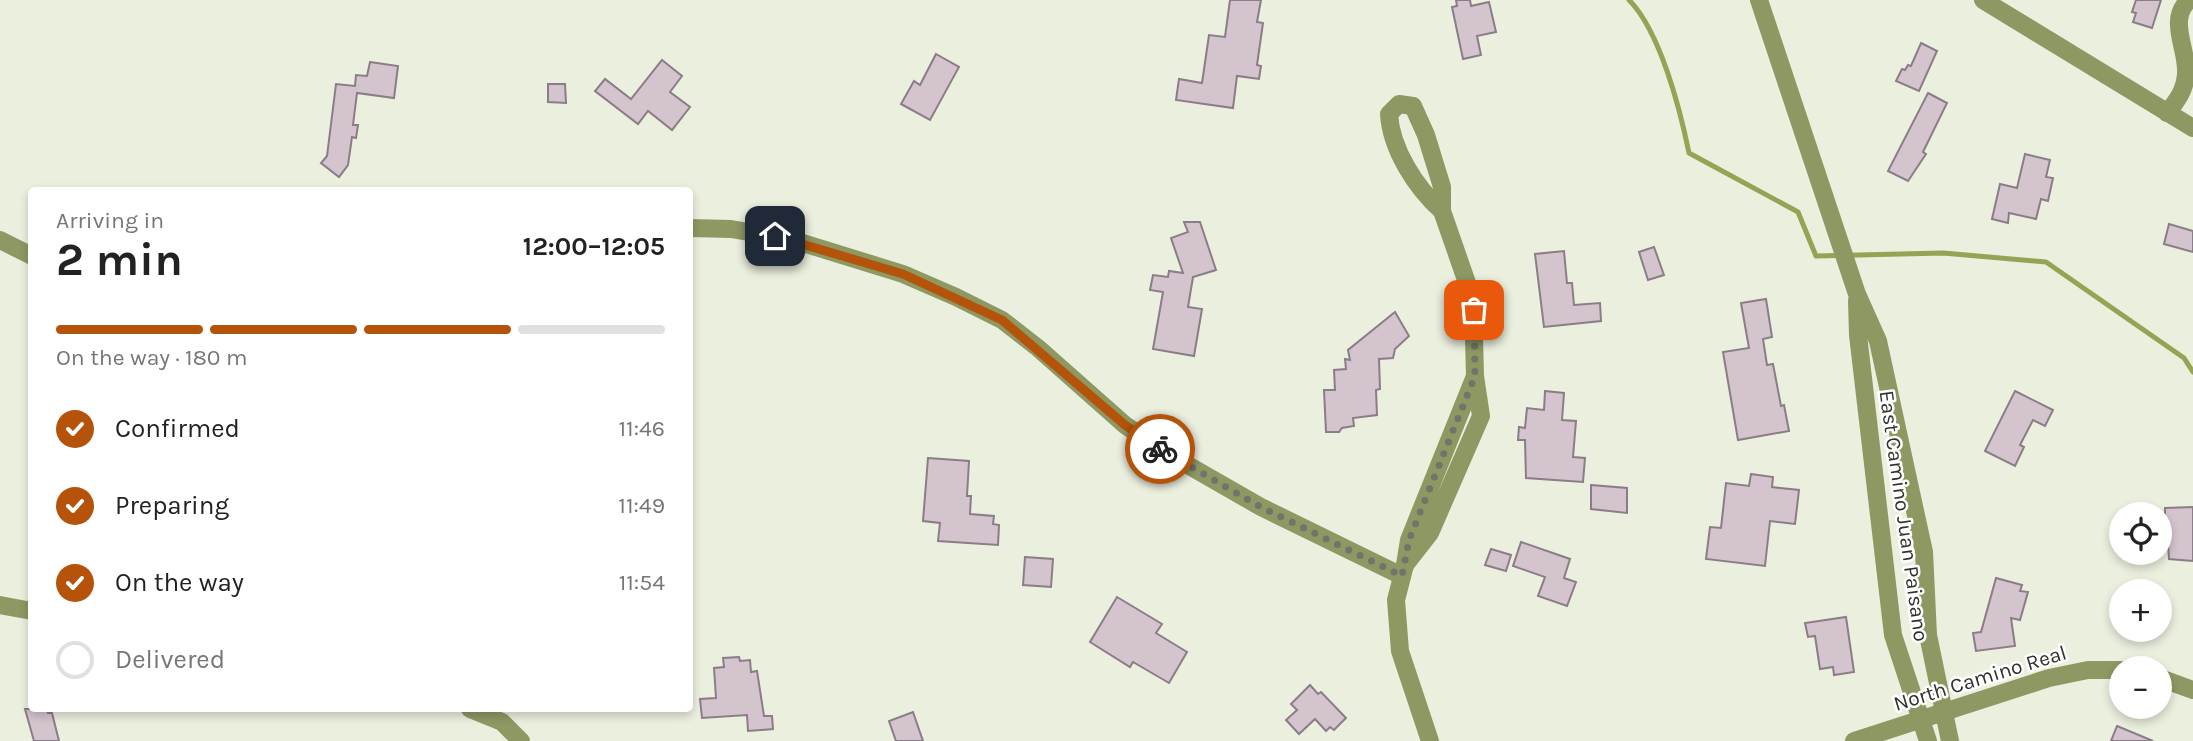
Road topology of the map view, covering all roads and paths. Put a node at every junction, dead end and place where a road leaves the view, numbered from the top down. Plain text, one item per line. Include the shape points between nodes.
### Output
1 (1759, 0) edge
2 (1983, 0) edge
3 (2189, 0) edge
4 (2167, 113) junction
5 (2193, 128) edge
6 (1442, 211) junction
7 (693, 228) edge
8 (0, 240) edge
9 (28, 254) edge
10 (1857, 294) junction
11 (1404, 570) junction
12 (0, 605) edge
13 (28, 610) edge
14 (2109, 670) edge
15 (2172, 682) edge
16 (2193, 690) edge
17 (477, 712) edge
18 (1944, 713) junction
19 (1920, 719) junction
20 (521, 741) edge
21 (1430, 741) edge
22 (1854, 741) edge
23 (1928, 741) edge
24 (1950, 741) edge

1 - 10 street, East Camino Juan Paisano
2 - 4 street
3 - 4 street via 2178,20 2186,76 2179,98
4 - 5 street
6 - 6 street via 1443,187 1426,135 1413,106 1399,104 1389,114 1390,134 1426,197
6 - 11 street via 1473,300 1475,376 1409,540
7 - 11 street via 790,239 903,274 956,297 1002,320 1125,425 1165,452 1261,507
8 - 9 street
10 - 18 street, East Camino Juan Paisano via 1878,341 1924,552 1928,635
10 - 19 street, East Camino Juan Paisano via 1893,635
11 - 21 street via 1396,600 1400,651
12 - 13 street
14 - 18 street, North Camino Real via 2049,678
15 - 16 street
17 - 20 street via 502,722
18 - 19 street, North Camino Real
18 - 24 street, East Camino Juan Paisano
19 - 22 street, North Camino Real
19 - 23 street, East Camino Juan Paisano

